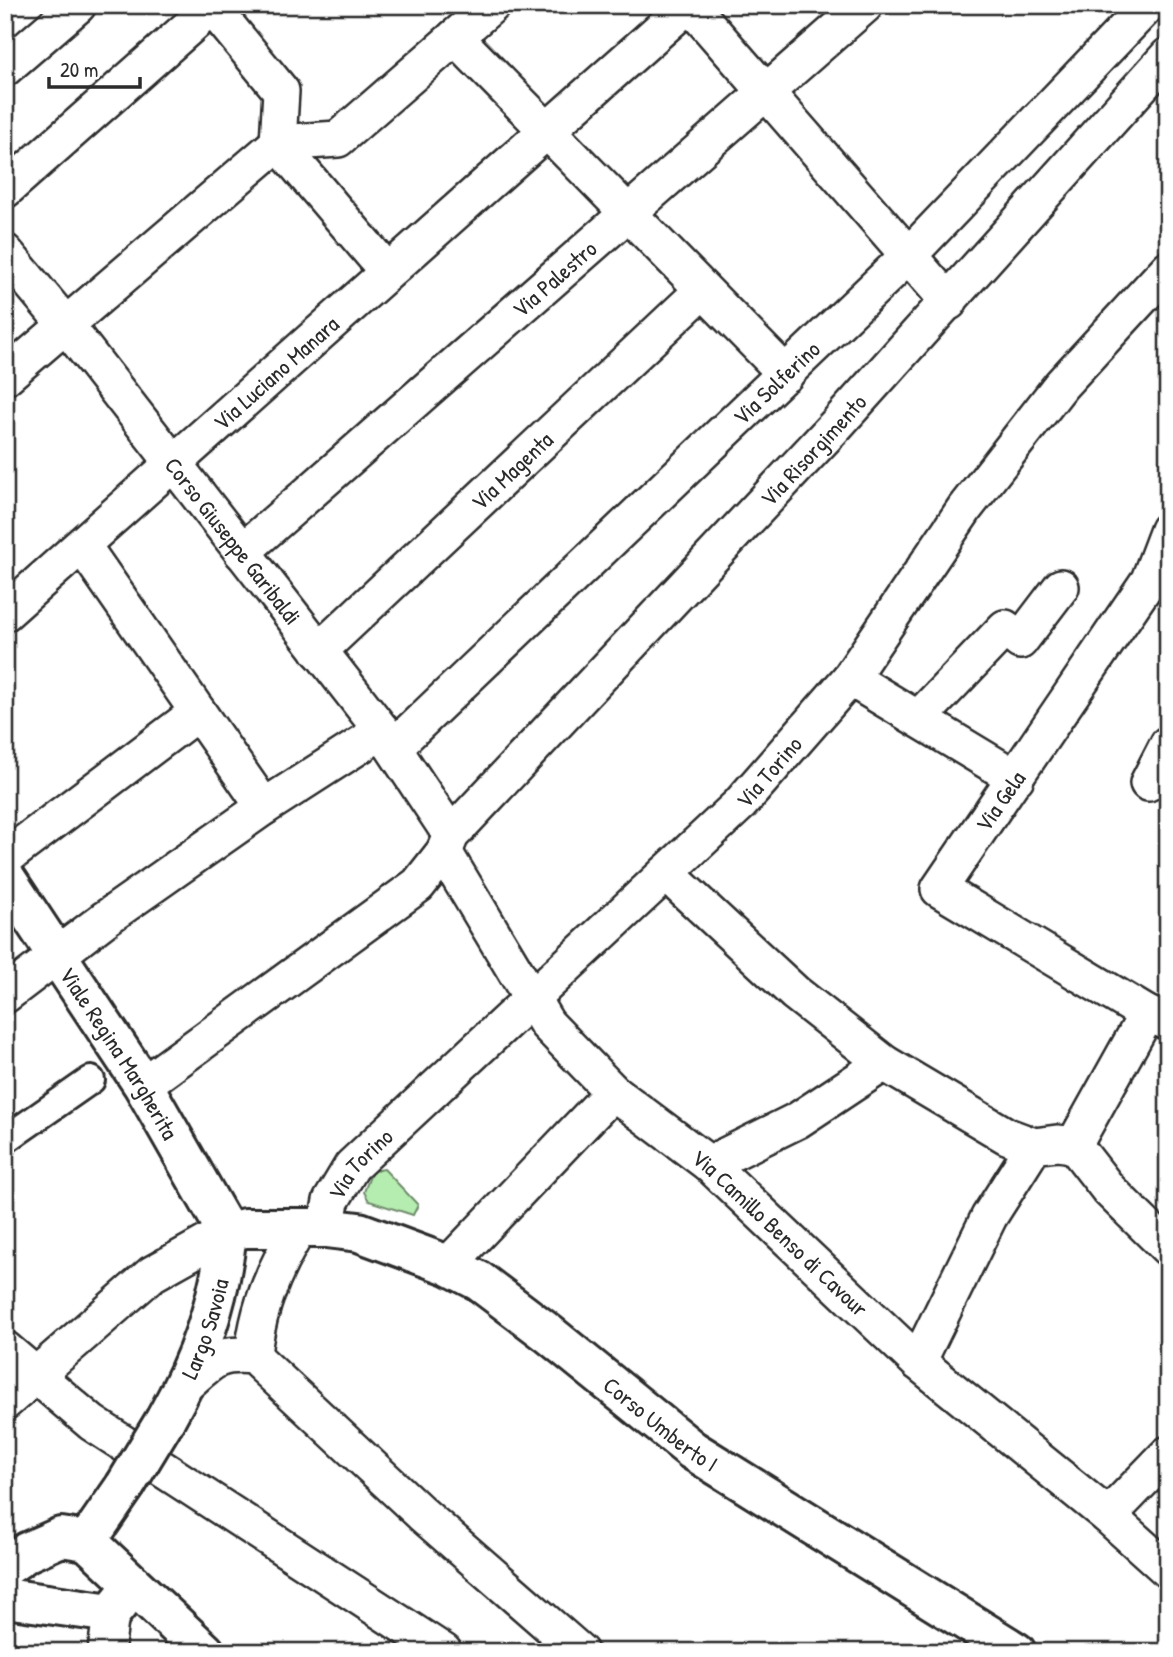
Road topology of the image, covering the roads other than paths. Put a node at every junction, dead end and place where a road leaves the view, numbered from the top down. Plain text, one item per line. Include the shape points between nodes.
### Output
1 (78, 5) edge
2 (492, 5) edge
3 (689, 5) edge
4 (865, 5) edge
5 (1147, 5) edge
6 (213, 6) edge
7 (455, 37) junction
8 (1168, 56) edge
9 (5, 68) edge
10 (764, 94) junction
11 (545, 130) junction
12 (278, 143) junction
13 (5, 190) edge
14 (626, 214) junction
15 (5, 252) edge
16 (908, 256) junction
17 (1168, 270) edge
18 (387, 271) junction
19 (703, 290) junction
20 (949, 302) junction
21 (65, 324) junction
22 (786, 374) junction
23 (5, 377) edge
24 (174, 465) junction
25 (1168, 530) edge
26 (82, 545) junction
27 (242, 552) junction
28 (1061, 587) dead end
29 (5, 613) edge
30 (319, 651) junction
31 (850, 678) junction
32 (198, 712) junction
33 (919, 718) junction
34 (388, 739) junction
35 (1168, 744) edge
36 (1016, 778) junction
37 (1148, 783) dead end
38 (264, 807) junction
39 (448, 843) junction
40 (5, 858) edge
41 (666, 873) junction
42 (5, 877) edge
43 (56, 958) junction
44 (5, 995) edge
45 (532, 996) junction
46 (1145, 1011) edge
47 (884, 1063) junction
48 (91, 1080) dead end
49 (143, 1085) junction
50 (613, 1092) junction
51 (5, 1140) edge
52 (1074, 1145) junction
53 (1034, 1146) junction
54 (709, 1164) junction
55 (312, 1228) junction
56 (227, 1232) junction
57 (1168, 1248) edge
58 (448, 1265) junction
59 (15, 1354) edge
60 (253, 1356) junction
61 (918, 1362) junction
62 (184, 1385) junction
63 (5, 1402) edge
64 (1168, 1454) edge
65 (1108, 1516) junction
66 (87, 1541) junction
67 (5, 1567) edge
68 (1168, 1570) edge
69 (5, 1598) edge
70 (122, 1599) junction
71 (562, 1646) edge
72 (106, 1652) edge
73 (205, 1652) edge
74 (444, 1652) edge
75 (1016, 1652) edge

1 - 9 street
2 - 7 street
3 - 10 street
3 - 11 street, Via Luciano Manara
4 - 10 street, Via Palestro
5 - 16 street, Via Solferino
6 - 12 street via 281,91
6 - 13 street
7 - 11 street
7 - 12 street via 338,139
8 - 20 street, Via Risorgimento
10 - 14 street, Via Palestro
10 - 16 street
11 - 14 street
11 - 18 street, Via Luciano Manara
12 - 18 street
12 - 21 street
14 - 19 street
14 - 27 street, Via Palestro
15 - 21 street, Corso Giuseppe Garibaldi
16 - 20 street
16 - 22 street, Via Solferino
17 - 31 street, Via Torino via 1061,385 965,508
18 - 24 street, Via Luciano Manara
19 - 22 street
19 - 30 street, Via Magenta
20 - 39 street, Via Risorgimento
21 - 23 street
21 - 24 street, Corso Giuseppe Garibaldi
22 - 34 street, Via Solferino
24 - 26 street, Via Luciano Manara
24 - 27 street, Corso Giuseppe Garibaldi
25 - 36 street, Via Gela via 1149,580
26 - 29 street, Via Luciano Manara
26 - 32 street
27 - 30 street, Corso Giuseppe Garibaldi
28 - 33 street via 1020,641 1005,628
30 - 34 street, Corso Giuseppe Garibaldi
31 - 33 street
31 - 41 street, Via Torino via 740,804
32 - 38 street
32 - 40 street
33 - 36 street
34 - 38 street, Via Solferino
34 - 39 street, Corso Giuseppe Garibaldi
35 - 37 street
36 - 46 street, Via Gela via 939,889
38 - 43 street, Via Solferino
39 - 45 street, Via Camillo Benso di Cavour
39 - 49 street, Via Risorgimento via 418,885
41 - 45 street, Via Torino
41 - 47 street via 795,993
42 - 43 street, Viale Regina Margherita
43 - 44 street, Via Solferino
43 - 49 street, Viale Regina Margherita
45 - 50 street, Via Camillo Benso di Cavour via 547,1024
45 - 55 street, Via Torino via 352,1166
46 - 52 street
47 - 53 street via 1007,1136
47 - 54 street via 798,1120
48 - 51 street
49 - 56 street, Viale Regina Margherita
50 - 54 street, Via Camillo Benso di Cavour
50 - 58 street
52 - 53 street
52 - 57 street via 1109,1191
53 - 61 street via 989,1217
54 - 61 street, Via Camillo Benso di Cavour
55 - 56 street, Corso Umberto I
55 - 58 street, Corso Umberto I via 359,1232
55 - 60 street, Via Torino via 280,1259 256,1322
56 - 59 street
56 - 62 street, Largo Savoia via 219,1295
58 - 75 street, Corso Umberto I via 479,1281 549,1334 692,1450
59 - 63 street
59 - 74 street via 92,1423
60 - 62 street via 229,1353 215,1358
60 - 71 street
61 - 65 street, Via Camillo Benso di Cavour
62 - 66 street, Largo Savoia, bridge
64 - 65 street
65 - 68 street, Via Camillo Benso di Cavour
66 - 67 street via 61,1537
66 - 70 street
69 - 70 street
70 - 72 street
70 - 73 street

